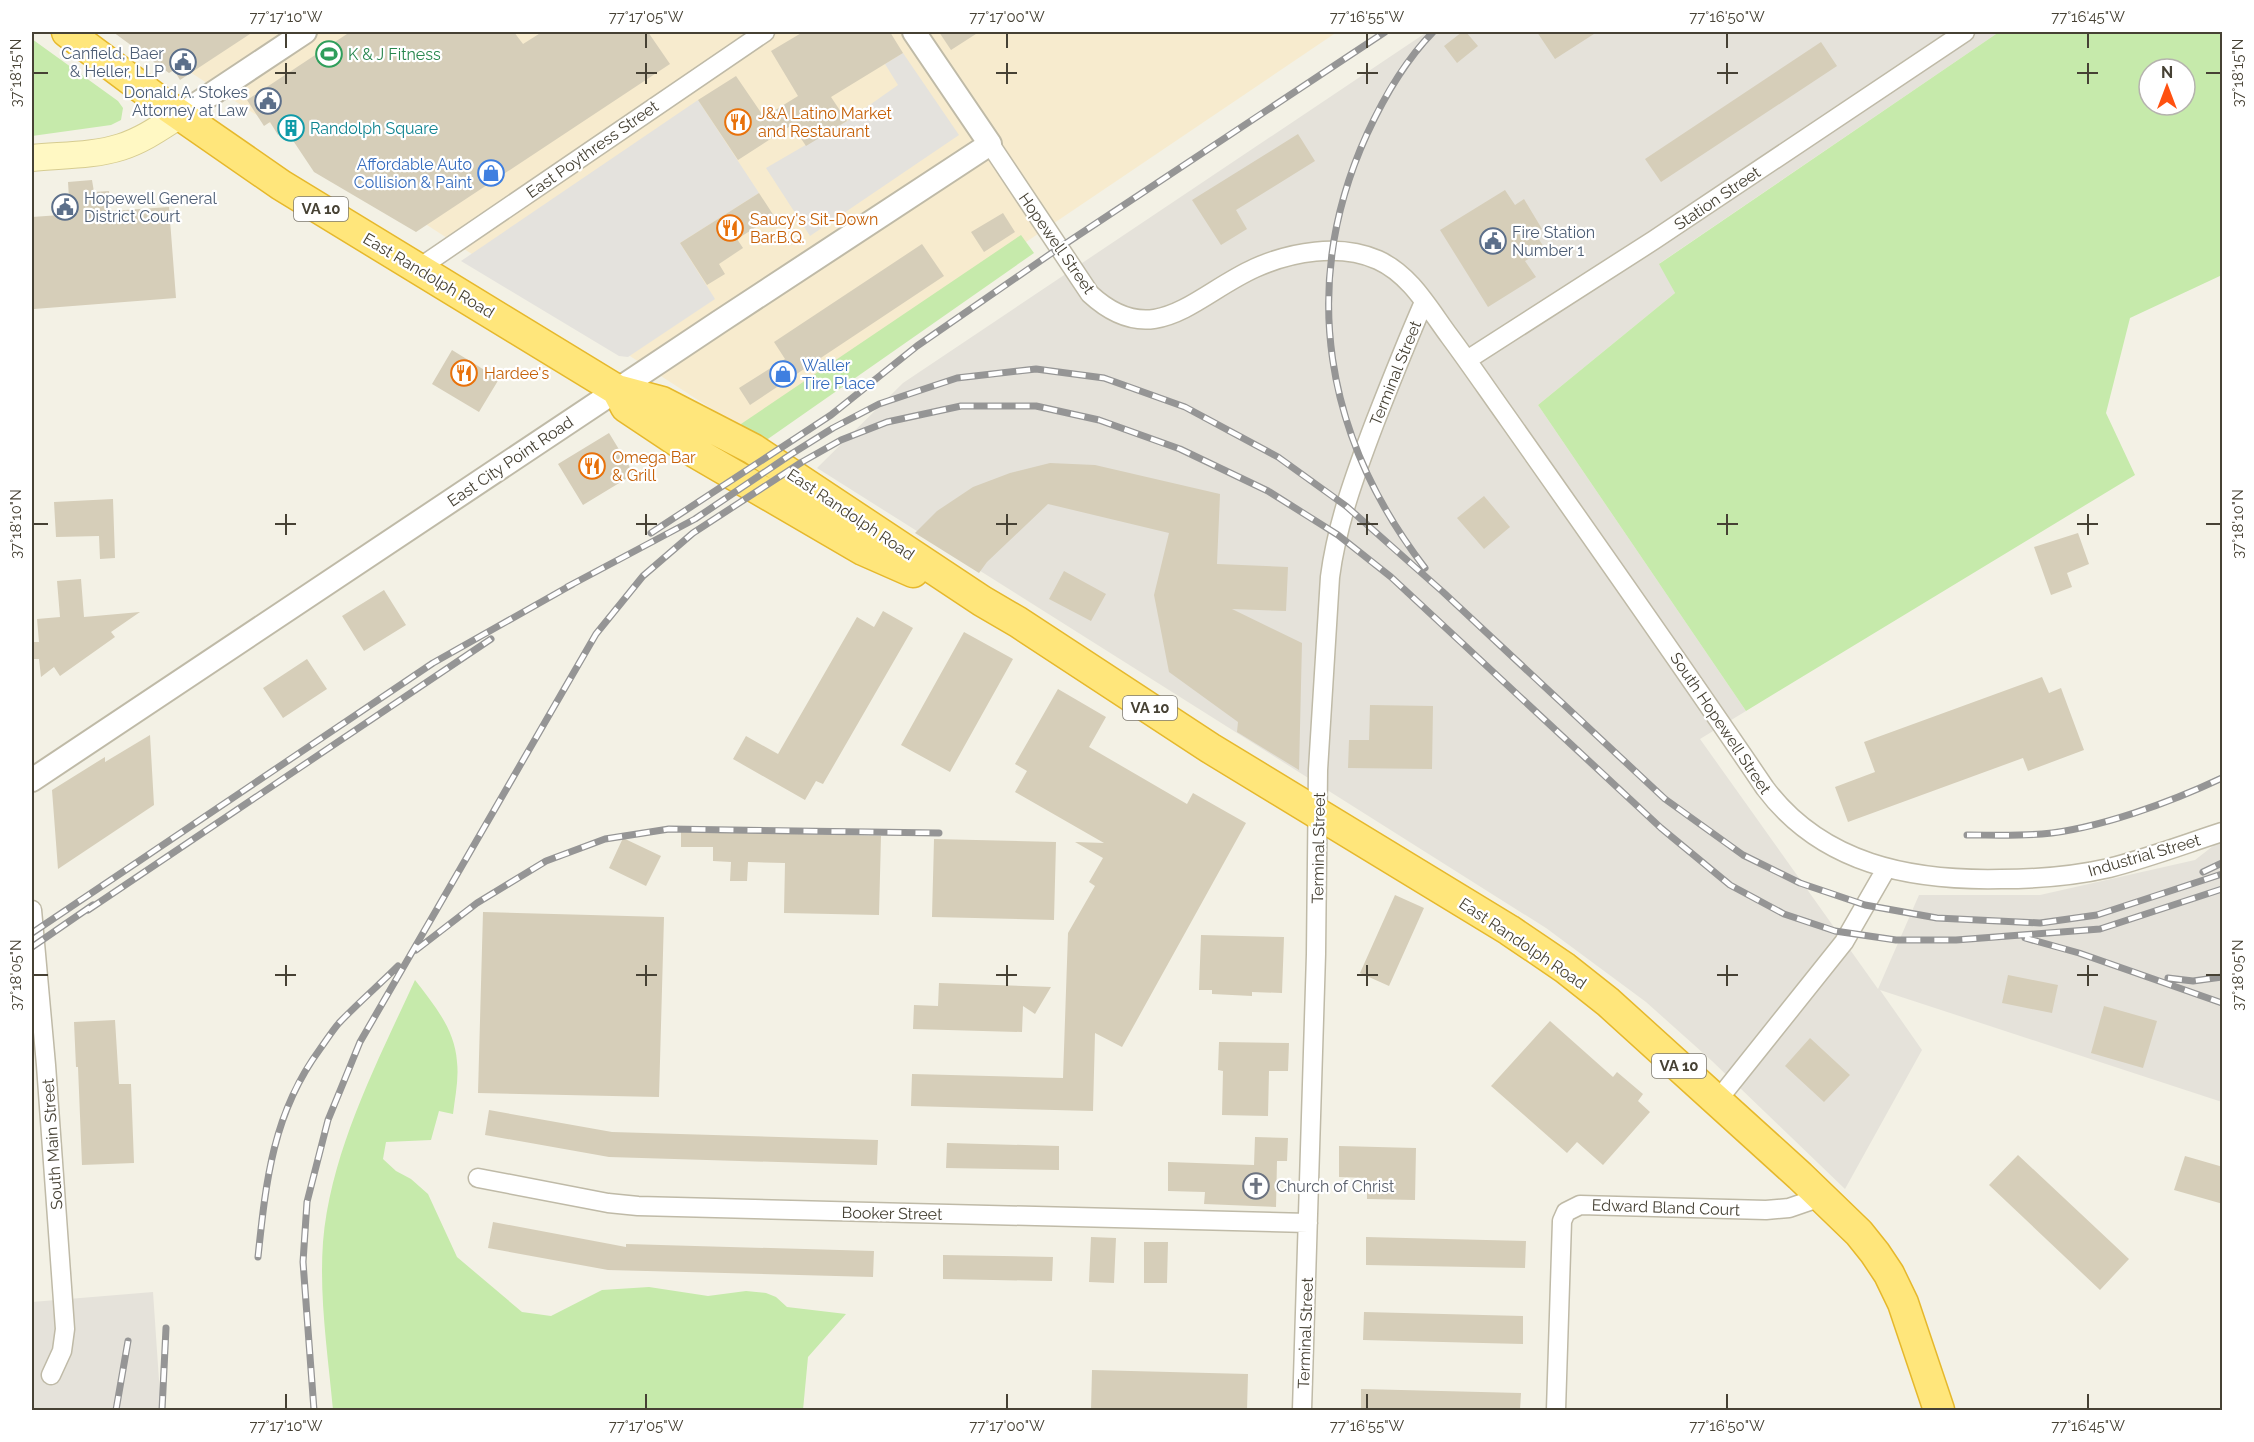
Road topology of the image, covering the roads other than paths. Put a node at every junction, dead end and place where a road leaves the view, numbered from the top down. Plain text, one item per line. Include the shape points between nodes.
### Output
1 (67, 32) edge
2 (305, 32) edge
3 (765, 32) edge
4 (914, 32) edge
5 (1965, 32) edge
6 (180, 115) junction
7 (990, 144) junction
8 (32, 158) edge
9 (419, 268) junction
10 (1424, 302) junction
11 (1467, 360) junction
12 (617, 390) junction
13 (32, 780) edge
14 (1318, 813) junction
15 (2223, 832) edge
16 (1886, 869) junction
17 (32, 910) edge
18 (39, 1066) edge
19 (1718, 1101) junction
20 (478, 1178) dead end
21 (1821, 1197) junction
22 (1308, 1223) junction
23 (51, 1376) dead end
24 (1302, 1410) edge
25 (1556, 1410) edge
26 (1939, 1410) edge

1 - 6 highway, East Randolph Road / VA 10
2 - 6 street
3 - 9 street, East Poythress Street
4 - 7 street, Hopewell Street
5 - 11 street, Station Street
6 - 8 main road via 120,147
6 - 9 highway, East Randolph Road / VA 10 via 281,185
7 - 10 street, Hopewell Street via 1090,294 1106,309 1122,316 1140,320 1162,318 1269,262 1323,252 1357,254 1377,260 1395,269
7 - 12 street, East City Point Road
9 - 12 highway, East Randolph Road / VA 10
10 - 11 street, South Hopewell Street
10 - 14 street, Terminal Street via 1354,477 1334,549 1325,641
11 - 16 street, South Hopewell Street via 1778,806 1824,842
12 - 13 street, East City Point Road
12 - 14 highway, East Randolph Road / VA 10 via 662,402 753,449 1210,748
14 - 19 highway, East Randolph Road / VA 10 via 1565,968
14 - 22 street, Terminal Street
15 - 16 street, Industrial Street via 2110,867 2030,879 1980,880
16 - 19 street via 1844,942
17 - 18 street, South Main Street
18 - 23 street, South Main Street via 66,1329
19 - 21 highway, East Randolph Road / VA 10
20 - 22 street, Booker Street via 638,1206
21 - 25 street, Edward Bland Court via 1789,1208 1766,1210 1580,1205 1566,1212 1562,1221
21 - 26 highway, East Randolph Road / VA 10 via 1859,1233 1889,1274 1903,1303
22 - 24 street, Terminal Street

